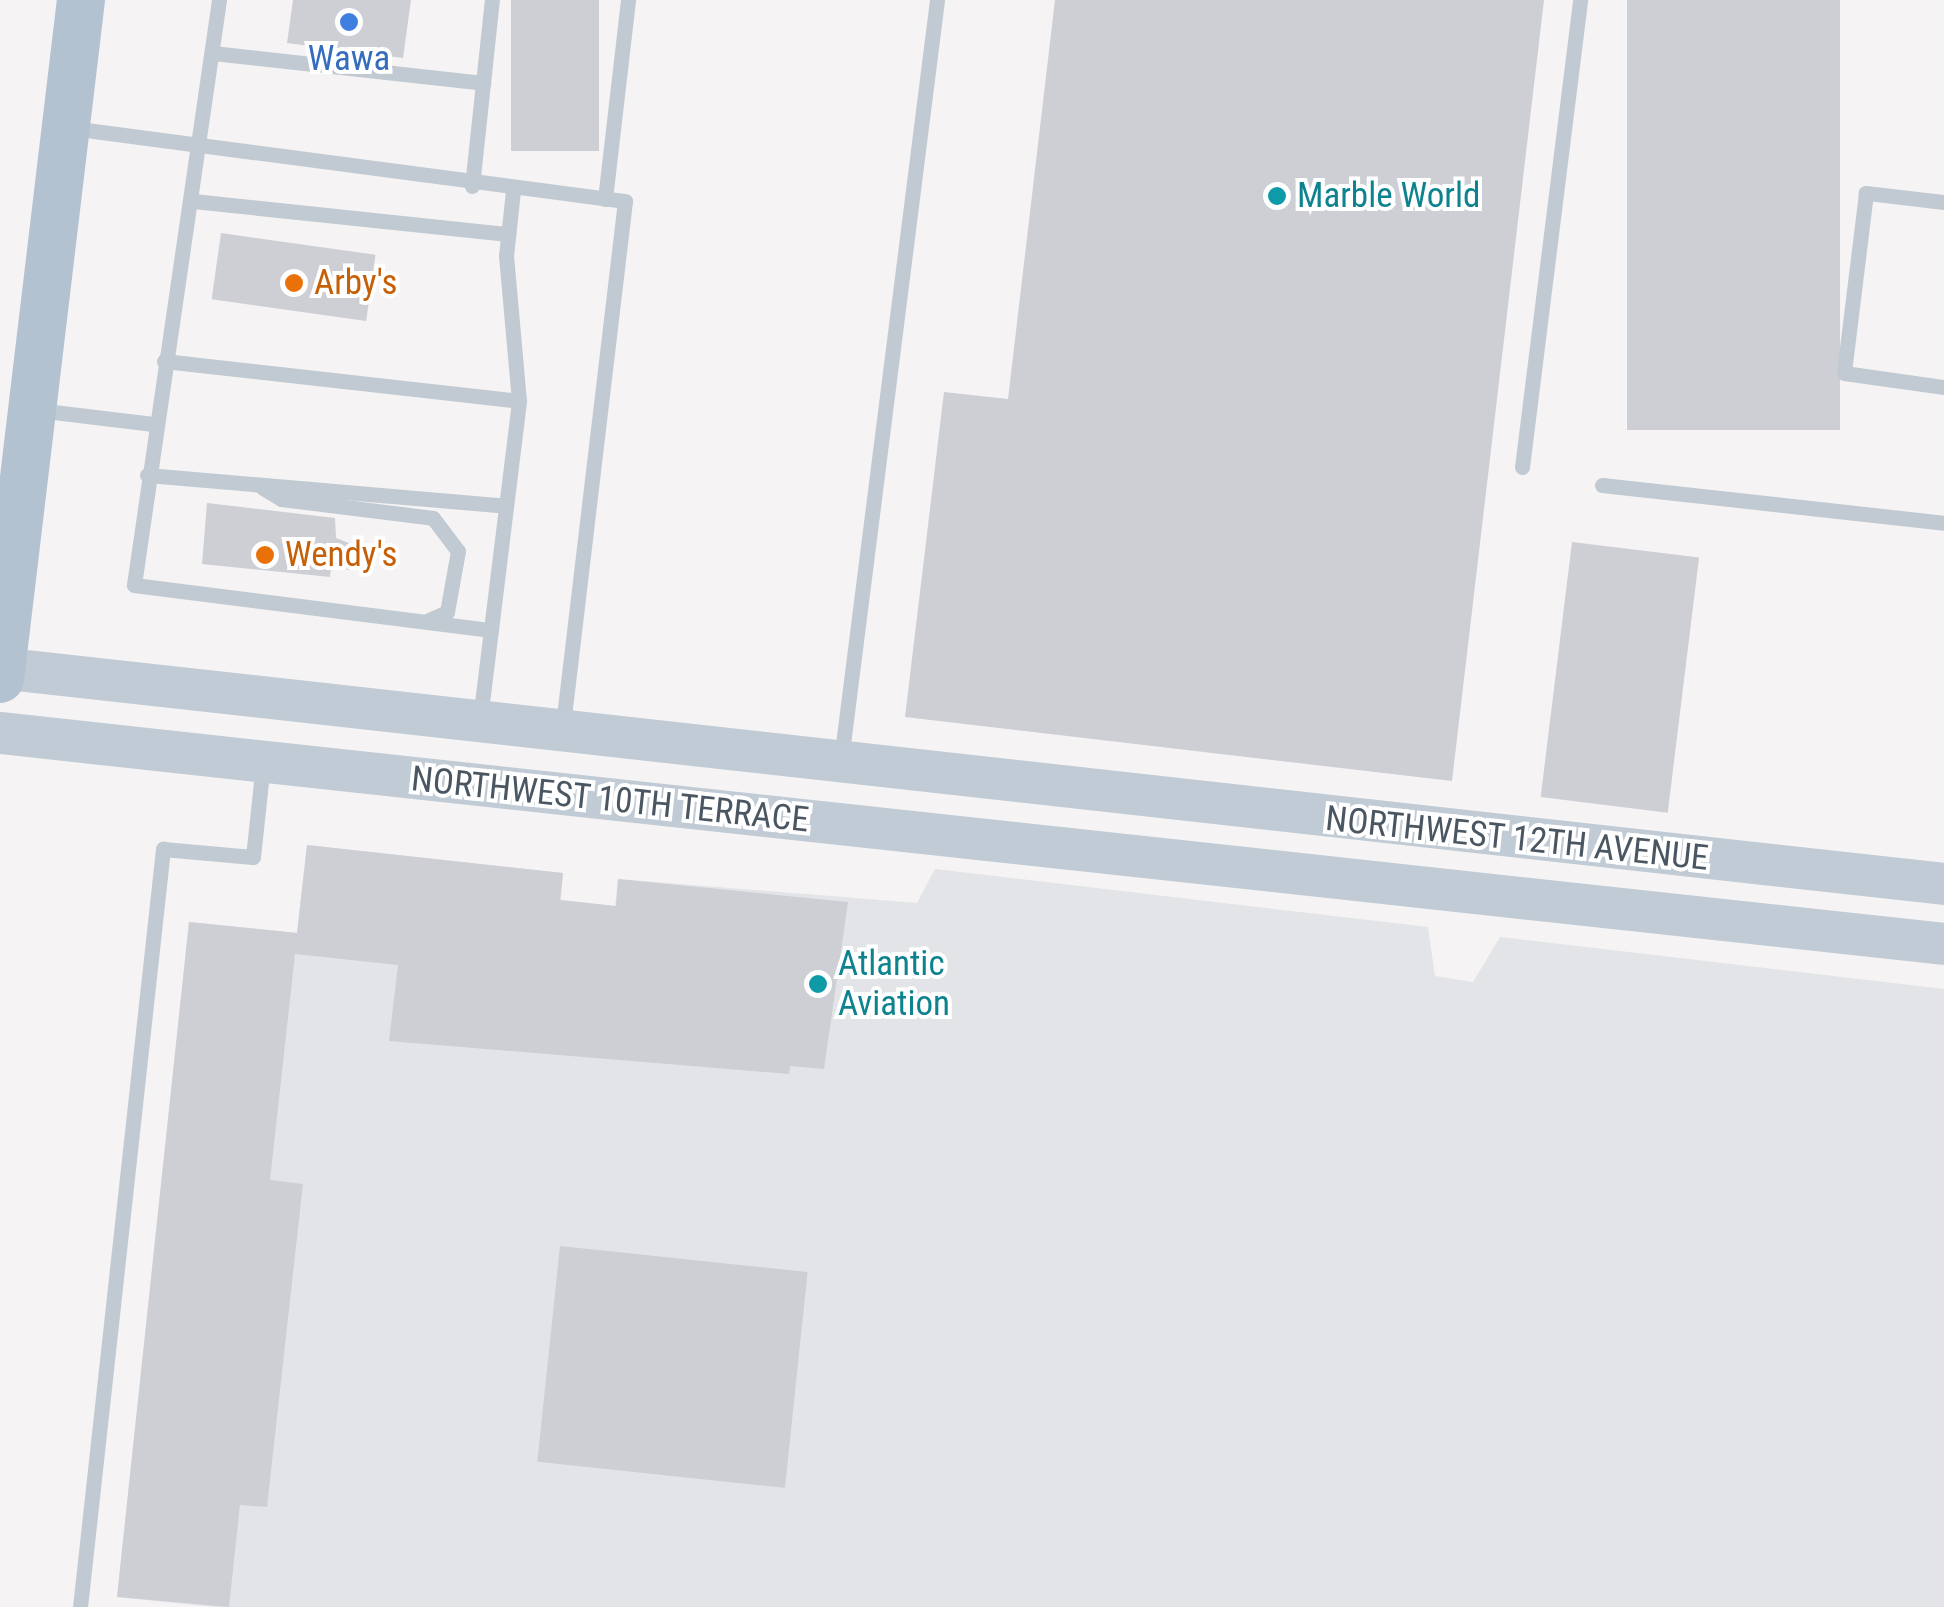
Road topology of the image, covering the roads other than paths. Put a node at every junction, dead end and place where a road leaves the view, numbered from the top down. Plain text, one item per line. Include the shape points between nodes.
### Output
1 (81, 0) edge
2 (219, 0) edge
3 (492, 0) edge
4 (628, 0) edge
5 (936, 0) edge
6 (1580, 0) edge
7 (213, 54) junction
8 (483, 83) junction
9 (67, 127) junction
10 (199, 143) junction
11 (472, 186) junction
12 (512, 190) junction
13 (605, 199) junction
14 (192, 201) junction
15 (1944, 202) edge
16 (508, 234) junction
17 (164, 361) junction
18 (1944, 387) edge
19 (519, 401) junction
20 (33, 410) junction
21 (153, 424) junction
22 (1522, 467) dead end
23 (147, 475) junction
24 (1602, 485) dead end
25 (262, 488) junction
26 (506, 506) junction
27 (1944, 523) edge
28 (425, 621) junction
29 (491, 630) junction
30 (1, 668) edge
31 (0, 679) edge
32 (480, 723) junction
33 (0, 733) edge
34 (562, 733) junction
35 (263, 762) junction
36 (840, 765) junction
37 (892, 771) junction
38 (1090, 794) joint
39 (887, 831) junction
40 (1220, 868) joint
41 (1944, 884) edge
42 (1944, 944) edge
43 (80, 1607) edge

1 - 9 main road
2 - 7 lane
3 - 8 lane
4 - 13 lane
5 - 36 lane
6 - 22 lane
7 - 8 lane
7 - 10 lane
8 - 11 lane
9 - 10 lane
9 - 20 main road
10 - 11 lane
10 - 14 lane
11 - 12 lane
12 - 13 lane
12 - 16 lane
13 - 34 lane via 625,201
14 - 16 lane
14 - 17 lane
15 - 18 lane via 1866,193 1844,373
16 - 19 lane
17 - 19 lane
17 - 21 lane
19 - 26 lane
20 - 21 lane
20 - 30 main road
21 - 23 lane
23 - 25 lane
23 - 28 lane via 134,585
24 - 27 lane
25 - 26 lane via 285,482
25 - 28 lane via 441,524 458,551 454,596 447,612
26 - 29 lane
28 - 29 lane
29 - 32 lane
30 - 31 main road
30 - 32 street, NORTHWEST 10TH TERRACE
32 - 34 street, NORTHWEST 10TH TERRACE
33 - 35 street, NORTHWEST 10TH TERRACE
34 - 36 street, NORTHWEST 10TH TERRACE
35 - 39 street, NORTHWEST 10TH TERRACE
35 - 43 lane via 253,857 163,850
36 - 37 street, NORTHWEST 10TH TERRACE
37 - 38 street, NORTHWEST 10TH TERRACE
37 - 39 street
38 - 41 street, NORTHWEST 12TH AVENUE
39 - 40 street, NORTHWEST 10TH TERRACE
40 - 42 street, NORTHWEST 12TH AVENUE

